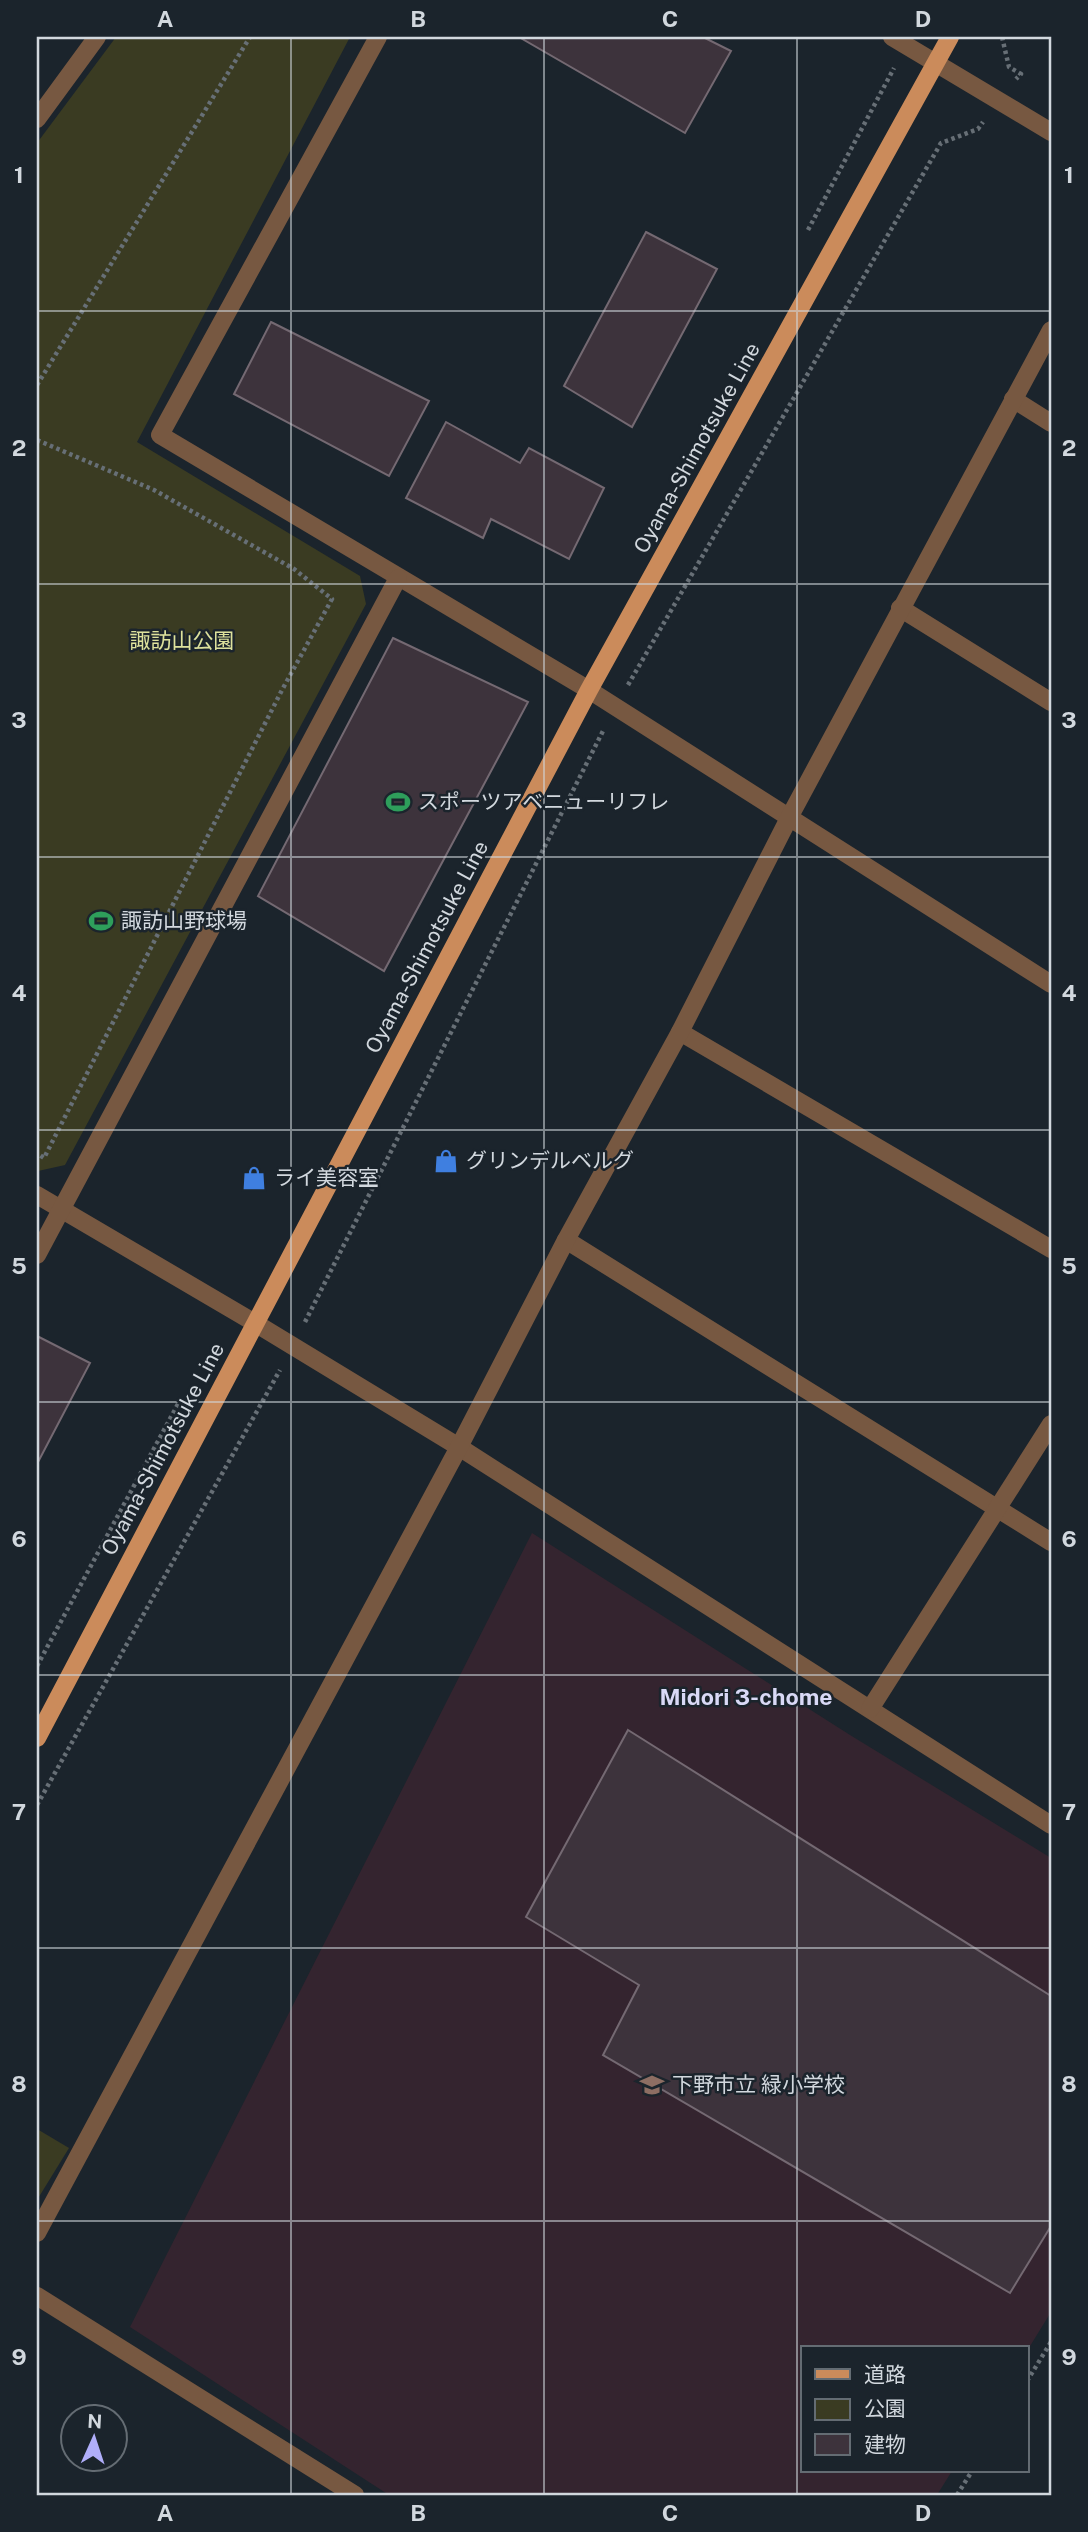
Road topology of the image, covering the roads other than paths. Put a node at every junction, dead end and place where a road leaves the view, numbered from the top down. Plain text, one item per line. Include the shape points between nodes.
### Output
1 (97, 37) edge
2 (378, 37) edge
3 (892, 37) edge
4 (950, 37) edge
5 (936, 63) junction
6 (40, 112) edge
7 (1051, 132) edge
8 (1051, 330) edge
9 (1013, 399) junction
10 (1051, 423) edge
11 (398, 578) junction
12 (900, 608) junction
13 (589, 690) junction
14 (1051, 702) edge
15 (790, 816) junction
16 (1051, 984) edge
17 (680, 1032) junction
18 (37, 1195) edge
19 (61, 1210) junction
20 (566, 1240) junction
21 (1051, 1249) edge
22 (37, 1255) edge
23 (255, 1323) junction
24 (1051, 1424) edge
25 (459, 1447) junction
26 (998, 1508) junction
27 (1051, 1542) edge
28 (870, 1709) junction
29 (37, 1738) edge
30 (1051, 1825) edge
31 (37, 2233) edge
32 (37, 2296) edge
33 (355, 2495) edge

1 - 6 street
2 - 11 street via 160,435
3 - 5 street
4 - 5 main road, Oyama-Shimotsuke Line
5 - 7 street
5 - 13 main road, Oyama-Shimotsuke Line
8 - 9 street
9 - 10 street
9 - 12 street
11 - 13 street
11 - 19 street
12 - 14 street
12 - 15 street
13 - 15 street
13 - 23 main road, Oyama-Shimotsuke Line
15 - 16 street
15 - 17 street
17 - 20 street
17 - 21 street
18 - 19 street
19 - 22 street
19 - 23 street
20 - 25 street
20 - 26 street
23 - 25 street
23 - 29 main road, Oyama-Shimotsuke Line
24 - 26 street
25 - 28 street
25 - 31 street
26 - 27 street
26 - 28 street
28 - 30 street
32 - 33 street

